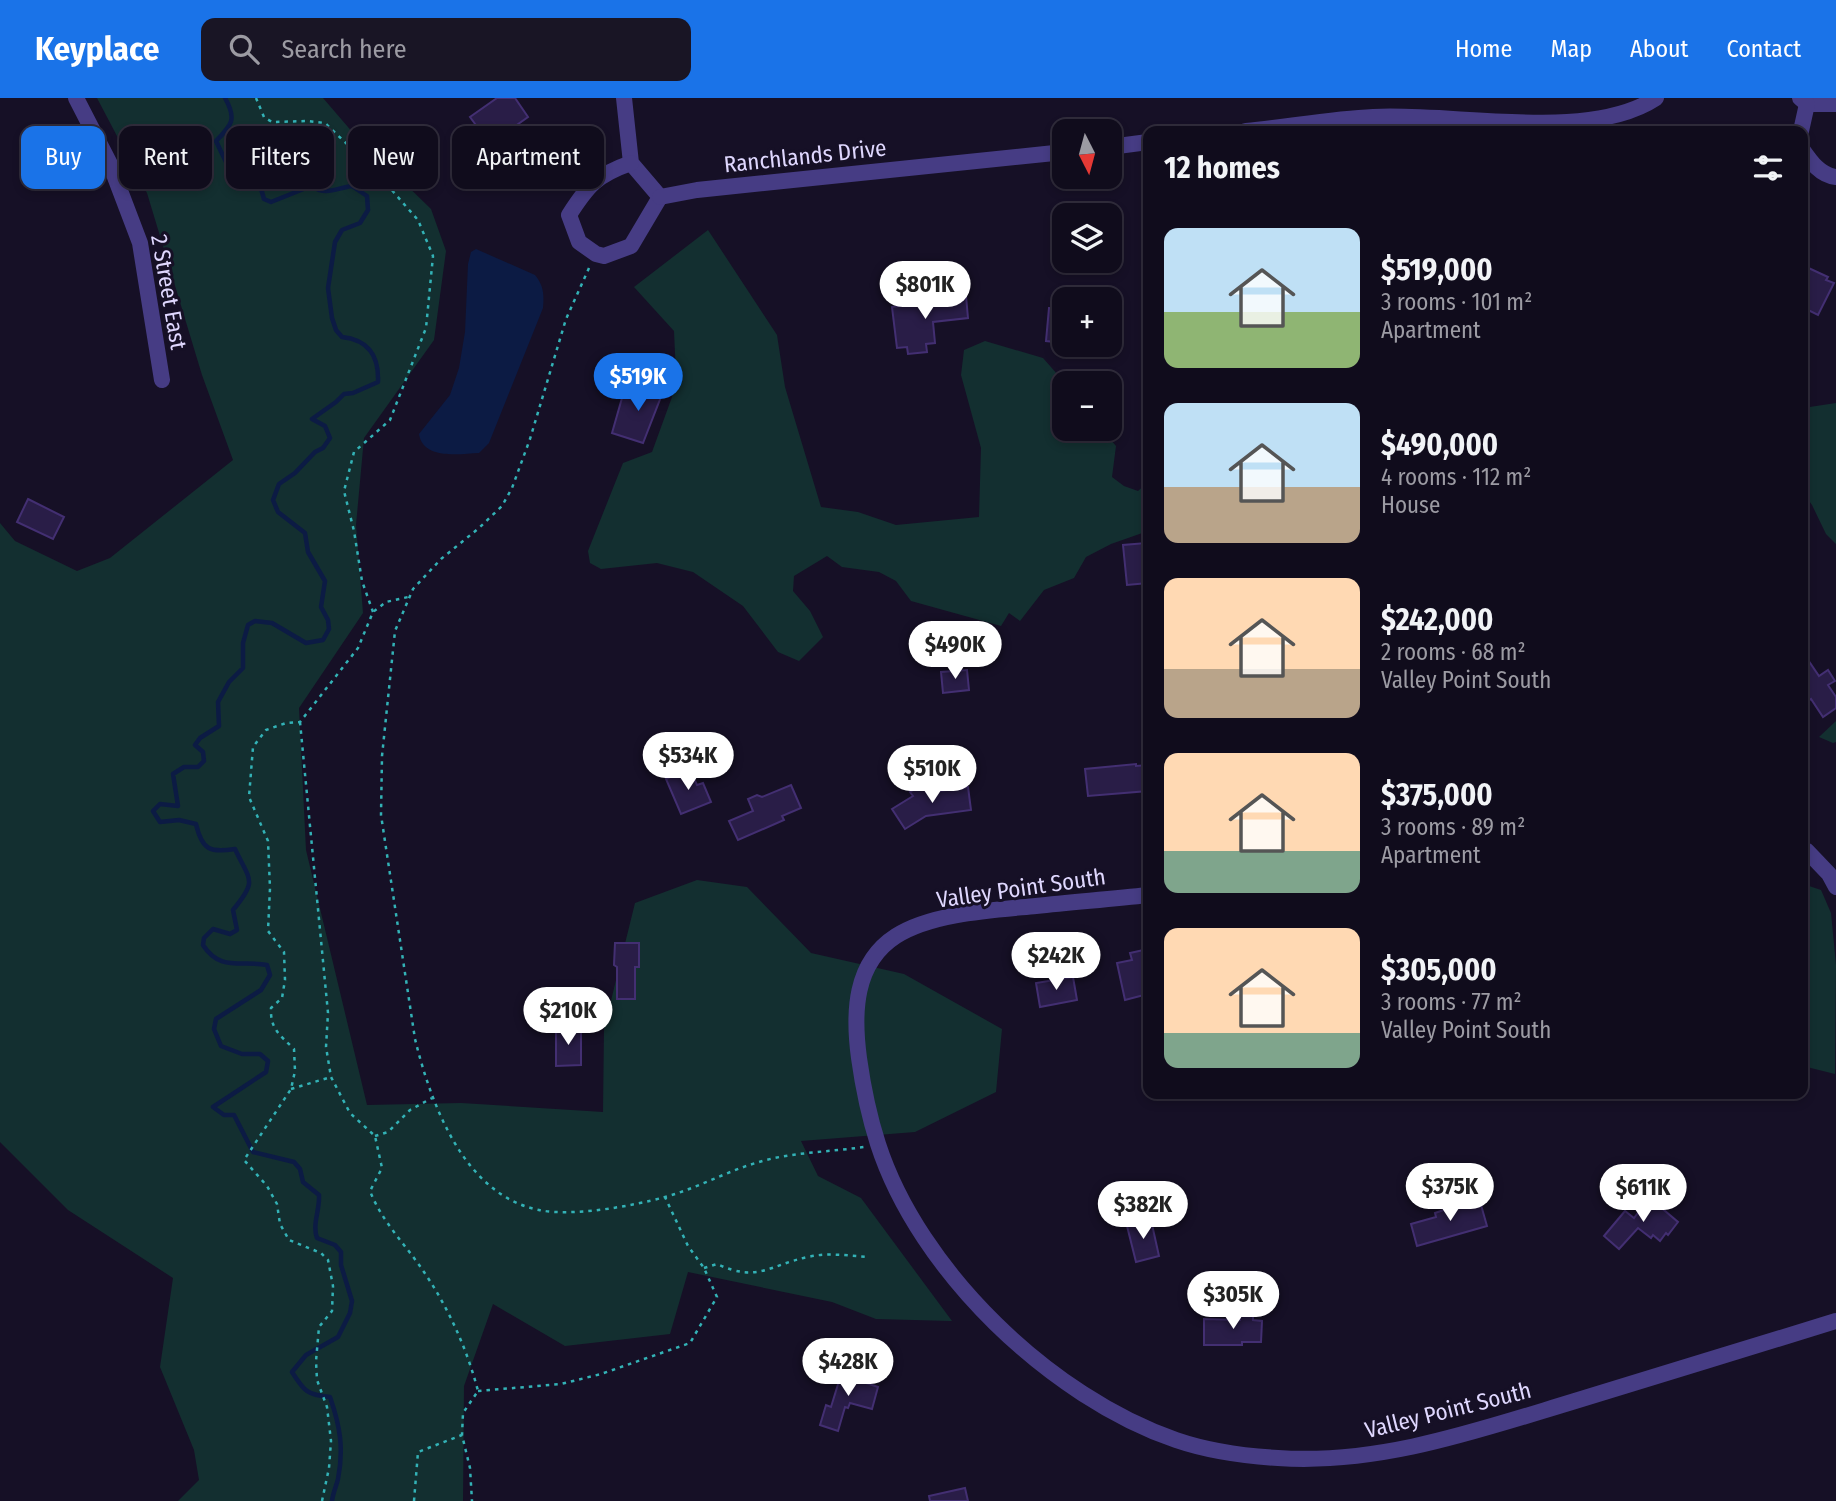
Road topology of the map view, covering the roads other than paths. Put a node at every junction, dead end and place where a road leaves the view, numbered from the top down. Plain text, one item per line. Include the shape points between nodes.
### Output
1 (76, 98) edge
2 (624, 98) edge
3 (1656, 98) edge
4 (1803, 101) edge
5 (1836, 104) edge
6 (1292, 126) edge
7 (1801, 126) edge
8 (1143, 143) edge
9 (1122, 145) edge
10 (1052, 153) edge
11 (1808, 158) edge
12 (631, 163) junction
13 (1836, 177) edge
14 (660, 197) junction
15 (162, 380) dead end
16 (1808, 851) edge
17 (1836, 887) edge
18 (1143, 896) edge
19 (1836, 1321) edge

1 - 15 street, 2 Street East via 110,164 140,243
2 - 12 street
3 - 6 street via 1643,106 1581,122 1374,117
4 - 5 street
4 - 7 street
8 - 9 street
10 - 14 street, Ranchlands Drive
11 - 13 street via 1814,167
12 - 14 street
12 - 14 street via 609,171 586,188 569,215 579,242 604,256 631,246
16 - 17 street
18 - 19 street, Valley Point South via 959,916 918,925 879,950 863,972 858,998 856,1040 863,1088 878,1146 898,1191 946,1269 985,1313 1032,1358 1090,1399 1177,1441 1223,1452 1279,1458 1380,1454 1468,1434

